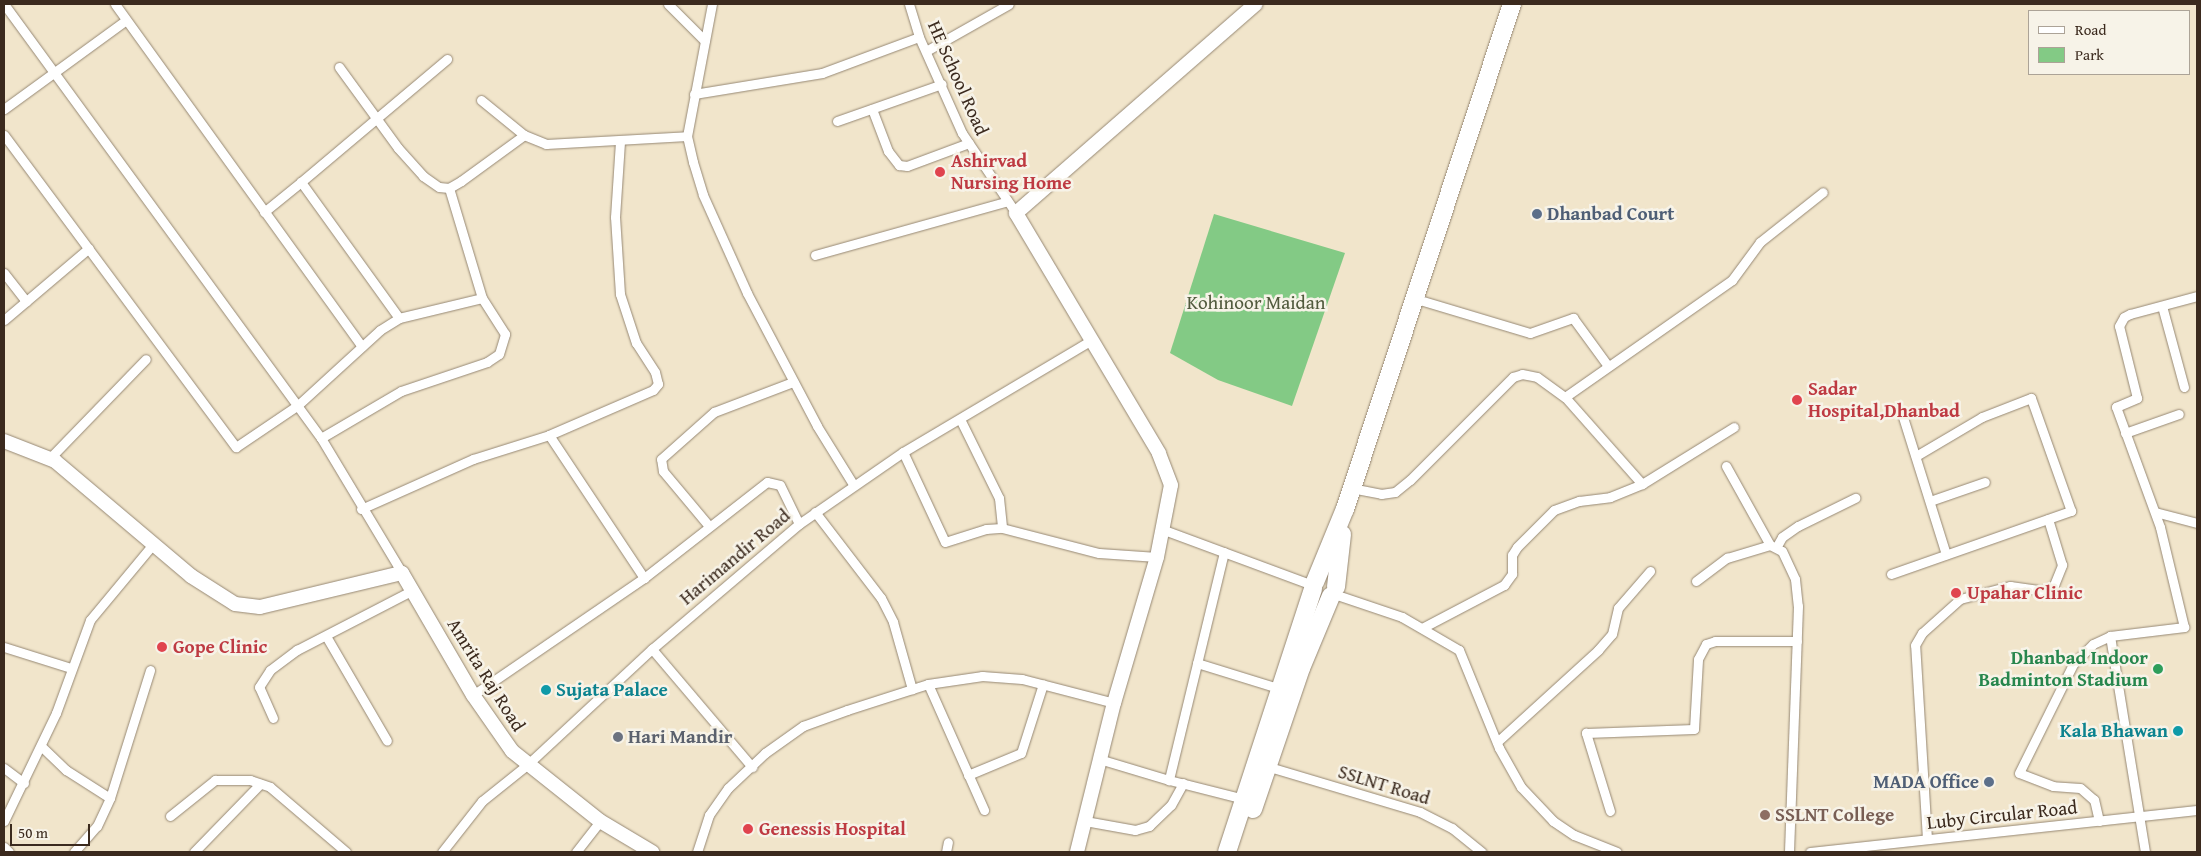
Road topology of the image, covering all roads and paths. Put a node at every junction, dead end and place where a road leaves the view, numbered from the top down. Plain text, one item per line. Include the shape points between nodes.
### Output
1 (4, 4) edge
2 (115, 4) edge
3 (668, 4) edge
4 (712, 4) edge
5 (909, 4) edge
6 (1009, 4) edge
7 (1256, 4) edge
8 (1512, 4) edge
9 (126, 20) junction
10 (919, 37) junction
11 (706, 42) junction
12 (926, 52) junction
13 (447, 59) dead end
14 (340, 67) dead end
15 (56, 73) junction
16 (942, 84) junction
17 (694, 94) junction
18 (481, 100) dead end
19 (4, 108) edge
20 (872, 109) junction
21 (378, 120) junction
22 (837, 121) dead end
23 (4, 135) edge
24 (524, 135) junction
25 (687, 136) junction
26 (620, 142) junction
27 (969, 143) junction
28 (301, 182) junction
29 (449, 188) junction
30 (1823, 192) dead end
31 (1012, 207) junction
32 (264, 212) junction
33 (90, 248) junction
34 (815, 255) dead end
35 (4, 273) edge
36 (2197, 296) edge
37 (482, 298) junction
38 (1413, 298) junction
39 (26, 301) junction
40 (2162, 306) junction
41 (398, 318) junction
42 (4, 320) edge
43 (1092, 340) junction
44 (362, 346) junction
45 (146, 358) dead end
46 (1608, 366) junction
47 (793, 382) junction
48 (2184, 387) dead end
49 (1565, 397) junction
50 (298, 405) junction
51 (1902, 414) dead end
52 (2179, 414) dead end
53 (960, 419) junction
54 (1734, 427) dead end
55 (2125, 433) junction
56 (549, 436) junction
57 (321, 438) junction
58 (4, 442) edge
59 (903, 452) junction
60 (1916, 456) junction
61 (49, 458) junction
62 (1726, 466) dead end
63 (1986, 482) dead end
64 (853, 484) junction
65 (1642, 484) junction
66 (1352, 488) junction
67 (1855, 498) dead end
68 (1930, 501) junction
69 (361, 509) junction
70 (1345, 509) junction
71 (815, 512) junction
72 (2155, 512) junction
73 (2048, 519) junction
74 (2197, 523) edge
75 (799, 524) junction
76 (709, 526) junction
77 (1002, 528) junction
78 (1164, 530) junction
79 (153, 544) junction
80 (1773, 545) junction
81 (1224, 552) junction
82 (1946, 554) junction
83 (1157, 557) junction
84 (1650, 571) dead end
85 (402, 573) junction
86 (1891, 574) dead end
87 (644, 578) junction
88 (1696, 581) dead end
89 (1314, 585) junction
90 (413, 590) junction
91 (1333, 592) junction
92 (1422, 628) junction
93 (326, 636) junction
94 (2110, 636) junction
95 (1797, 641) junction
96 (4, 647) edge
97 (652, 649) junction
98 (1197, 663) junction
99 (71, 668) junction
100 (150, 670) dead end
101 (928, 684) junction
102 (1043, 684) junction
103 (912, 689) junction
104 (1281, 689) junction
105 (473, 695) junction
106 (1114, 703) junction
107 (273, 718) dead end
108 (387, 741) dead end
109 (1497, 742) junction
110 (41, 746) junction
111 (1099, 759) junction
112 (527, 765) junction
113 (1261, 766) junction
114 (752, 767) junction
115 (4, 768) edge
116 (968, 775) junction
117 (1169, 780) junction
118 (24, 783) junction
119 (260, 784) junction
120 (1183, 784) junction
121 (110, 798) junction
122 (1244, 799) junction
123 (984, 810) dead end
124 (2197, 810) edge
125 (1610, 811) dead end
126 (170, 816) dead end
127 (2138, 816) junction
128 (2099, 820) junction
129 (4, 821) edge
130 (600, 821) junction
131 (1084, 821) junction
132 (1927, 840) junction
133 (948, 842) dead end
134 (4, 847) edge
135 (10, 852) edge
136 (74, 852) edge
137 (194, 852) edge
138 (346, 852) edge
139 (442, 852) edge
140 (576, 852) edge
141 (652, 852) edge
142 (697, 852) edge
143 (946, 852) edge
144 (1077, 852) edge
145 (1227, 852) edge
146 (1240, 852) edge
147 (1482, 852) edge
148 (1617, 852) edge
149 (1788, 852) edge
150 (1810, 852) edge
151 (2145, 852) edge

1 - 15 street
2 - 9 street
3 - 11 street
4 - 11 street
5 - 10 street, HE School Road
6 - 12 street
7 - 31 street
8 - 38 highway
9 - 15 street
9 - 32 street
10 - 12 street, HE School Road
10 - 17 street via 822,73
11 - 17 street
12 - 16 street, HE School Road
13 - 21 street
14 - 21 street
15 - 19 street
15 - 50 street
16 - 20 street
16 - 27 street, HE School Road via 952,112
17 - 25 street
18 - 24 street
20 - 22 street
20 - 27 street via 888,151 899,165 907,166
21 - 28 street
21 - 29 street via 423,176 439,187
23 - 33 street
24 - 26 street via 546,144
24 - 29 street
25 - 26 street
25 - 47 street via 703,195 746,293
26 - 56 street via 615,217 620,294 636,343 655,372 658,384 653,390
27 - 31 street, HE School Road
28 - 32 street
28 - 41 street
29 - 37 street
30 - 46 street via 1760,242 1732,280
31 - 34 street
31 - 43 street
32 - 44 street
33 - 39 street
33 - 50 street via 236,447
35 - 39 street
36 - 40 street
37 - 41 street
37 - 57 street via 504,334 499,354 487,362 401,392
38 - 46 street via 1530,332 1573,318
38 - 66 highway
39 - 42 street
40 - 48 street
40 - 55 street via 2124,317 2119,326 2137,398 2116,407
41 - 44 street
43 - 53 street, Harimandir Road
43 - 78 street via 1168,470 1170,498
44 - 50 street
45 - 61 street
46 - 49 street
47 - 64 street
47 - 76 street via 714,412 661,458 663,471
49 - 65 street
49 - 66 street via 1537,377 1513,376 1395,492 1381,494
50 - 57 street
51 - 60 street
52 - 55 street
53 - 59 street, Harimandir Road
53 - 77 street via 999,498
54 - 65 street
55 - 72 street
56 - 69 street via 473,460
56 - 87 street
57 - 69 street
58 - 61 street
59 - 64 street, Harimandir Road
59 - 77 street via 945,542 986,529
60 - 68 street
60 - 73 street via 1982,417 2031,398 2071,511
61 - 79 street
62 - 80 street
63 - 68 street
64 - 71 street, Harimandir Road
65 - 92 street via 1610,497 1579,501 1554,510 1517,547 1512,555 1512,574 1504,584
66 - 70 highway
67 - 80 street via 1794,528
68 - 82 street
69 - 85 street
70 - 89 highway
70 - 91 highway
71 - 75 street, Harimandir Road
71 - 103 street via 881,598 893,622
72 - 74 street
72 - 94 street via 2184,627
73 - 82 street
73 - 132 street via 2062,565 2054,585 2044,591 2010,586 1960,599 1922,633 1915,644
75 - 76 street via 785,492 774,481 767,482
75 - 97 street, Harimandir Road
76 - 87 street
77 - 83 street via 1099,553
78 - 81 street
78 - 83 street
79 - 85 street via 201,584 244,607 260,607
79 - 99 street via 90,620
80 - 88 street via 1727,558
80 - 95 street via 1795,579
81 - 89 street
81 - 98 street
82 - 86 street
83 - 106 street
84 - 109 street via 1618,608 1612,634 1598,650
85 - 90 street, Amrita Raj Road
87 - 105 street
89 - 91 highway via 1318,597
89 - 104 highway
90 - 93 street
90 - 105 street, Amrita Raj Road
91 - 92 street via 1352,603 1402,617
91 - 113 highway
92 - 109 street via 1459,650
93 - 107 street via 297,650 270,670 259,687
93 - 108 street
94 - 127 street
94 - 128 street via 2093,644 2073,664 2019,773 2053,786 2080,788 2094,800
95 - 125 street via 1715,641 1706,644 1698,660 1694,729 1586,734
95 - 149 street
96 - 99 street
97 - 112 street, Harimandir Road
97 - 114 street
98 - 104 street
98 - 117 street
99 - 110 street
100 - 121 street
101 - 102 street via 964,676 1001,675
101 - 103 street
101 - 116 street
102 - 106 street
102 - 116 street via 1021,753
103 - 114 street via 803,726
104 - 113 highway
105 - 112 street, Amrita Raj Road via 498,734
106 - 111 street
109 - 148 street via 1521,787 1553,821 1574,835
110 - 118 street
110 - 121 street via 66,770
111 - 117 street
111 - 131 street
112 - 130 street, Amrita Raj Road
112 - 139 street, Harimandir Road via 482,800
113 - 122 highway
113 - 146 highway
113 - 147 street, SSLNT Road via 1420,812 1452,828
114 - 142 street via 728,788 709,815
115 - 118 street
116 - 123 street
117 - 120 street
118 - 129 street
119 - 126 street via 215,780
119 - 137 street
119 - 138 street via 270,787
120 - 122 street
120 - 131 street via 1171,805 1149,826 1135,830
121 - 136 street via 97,826
122 - 145 highway
124 - 127 street, Luby Circular Road
127 - 128 street, Luby Circular Road
127 - 151 street
128 - 132 street, Luby Circular Road
130 - 140 street
130 - 141 street, Amrita Raj Road
131 - 144 street
132 - 150 street, Luby Circular Road
133 - 143 street
134 - 135 street

